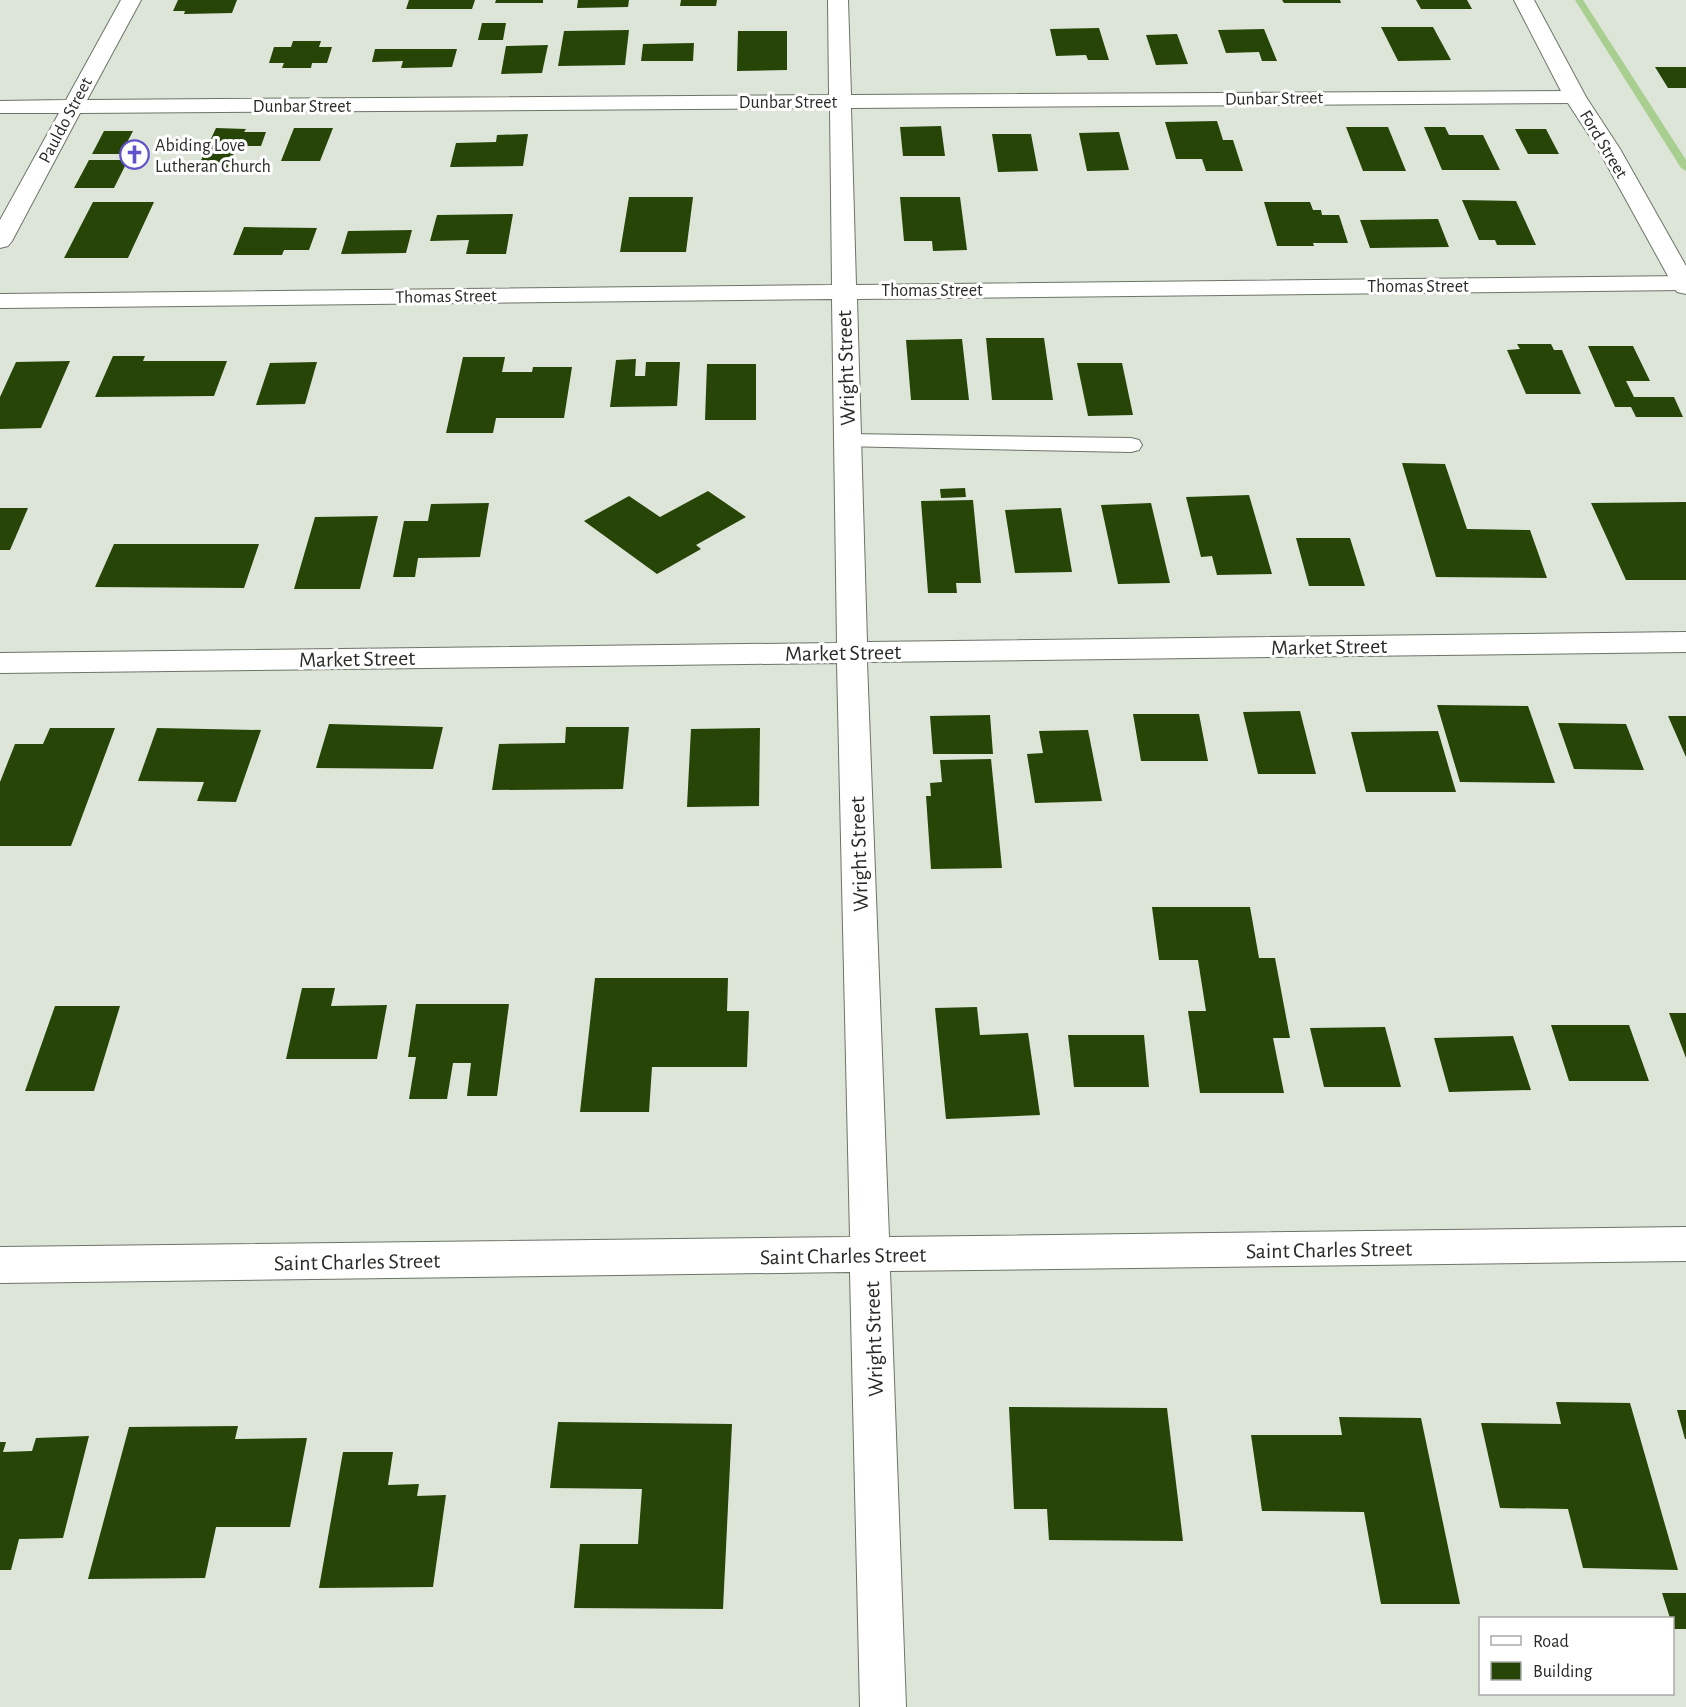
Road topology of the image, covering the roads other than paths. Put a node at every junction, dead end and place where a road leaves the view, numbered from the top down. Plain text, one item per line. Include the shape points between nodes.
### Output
1 (131, 0) edge
2 (838, 0) edge
3 (1524, 0) edge
4 (1575, 97) junction
5 (840, 102) junction
6 (0, 106) edge
7 (72, 106) junction
8 (0, 242) edge
9 (1685, 285) edge
10 (843, 291) junction
11 (0, 301) edge
12 (847, 441) junction
13 (1131, 445) dead end
14 (1686, 642) edge
15 (852, 652) junction
16 (0, 663) edge
17 (1686, 1244) edge
18 (871, 1255) junction
19 (0, 1265) edge
20 (883, 1707) edge

1 - 7 street, Pauldo Street
2 - 5 street, Wright Street
3 - 4 street, Ford Street
4 - 5 street, Dunbar Street
4 - 9 street, Ford Street via 1609,149
5 - 7 street, Dunbar Street
5 - 10 street, Wright Street
6 - 7 street, Dunbar Street
7 - 8 street, Pauldo Street
9 - 10 street, Thomas Street
10 - 11 street, Thomas Street
10 - 12 street, Wright Street
12 - 13 lane
12 - 15 street, Wright Street
14 - 15 street, Market Street
15 - 16 street, Market Street
15 - 18 street, Wright Street
17 - 18 street, Saint Charles Street
18 - 19 street, Saint Charles Street
18 - 20 street, Wright Street

